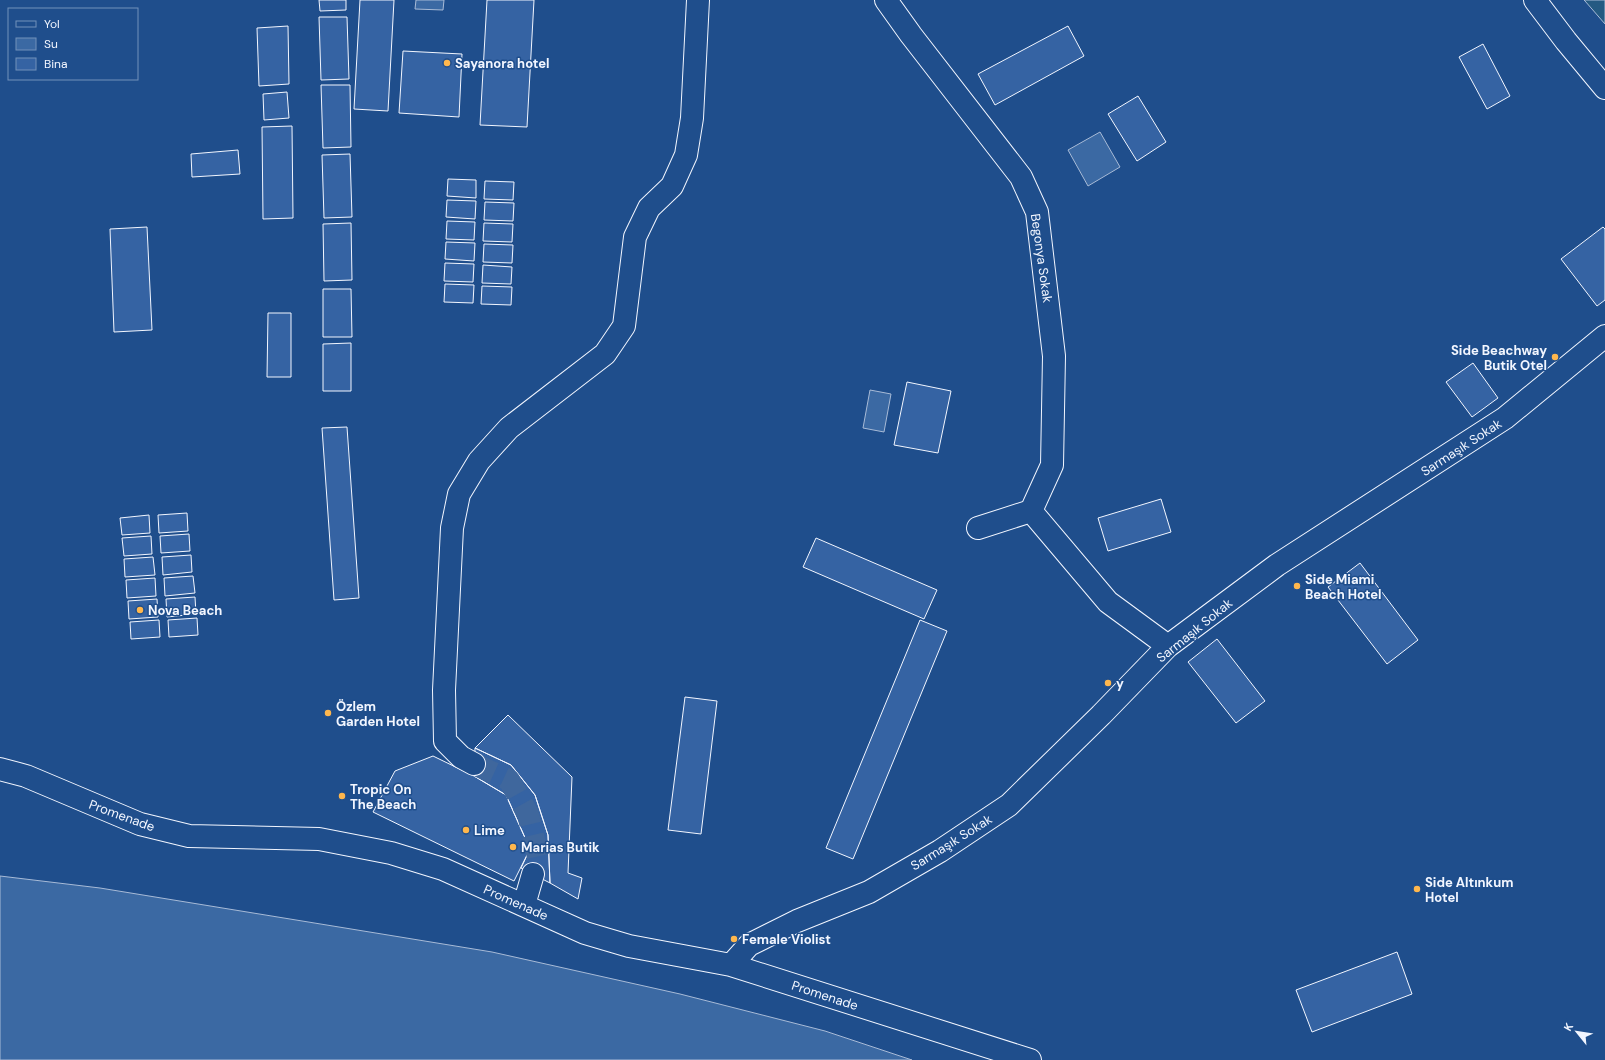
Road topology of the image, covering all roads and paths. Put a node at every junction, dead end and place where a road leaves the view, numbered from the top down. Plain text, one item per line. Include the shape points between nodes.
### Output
1 (698, 0) edge
2 (886, 0) edge
3 (1535, 0) edge
4 (1605, 88) edge
5 (1605, 336) edge
6 (1031, 512) junction
7 (978, 528) dead end
8 (1168, 646) junction
9 (474, 764) tunnel mouth
10 (0, 769) edge
11 (533, 874) tunnel mouth
12 (524, 905) junction
13 (731, 965) junction
14 (1030, 1060) edge

1 - 9 street via 692,118 686,155 672,186 649,208 635,237 624,326 605,354 508,428 479,461 459,494 452,528 444,690 445,741
2 - 6 street, Begonya Sokak via 1021,177 1037,212 1054,356 1052,465
3 - 4 street
5 - 8 street, Sarmaşık Sokak via 1505,418 1278,565
6 - 7 street
6 - 8 street via 1108,602
8 - 13 street, Sarmaşık Sokak via 1009,805 940,851 870,892 797,921 749,945
10 - 12 street, Promenade via 26,776 140,824 189,836 320,839 391,853 444,869
11 - 12 street
12 - 13 street, Promenade via 585,933 629,946
13 - 14 street, Promenade

